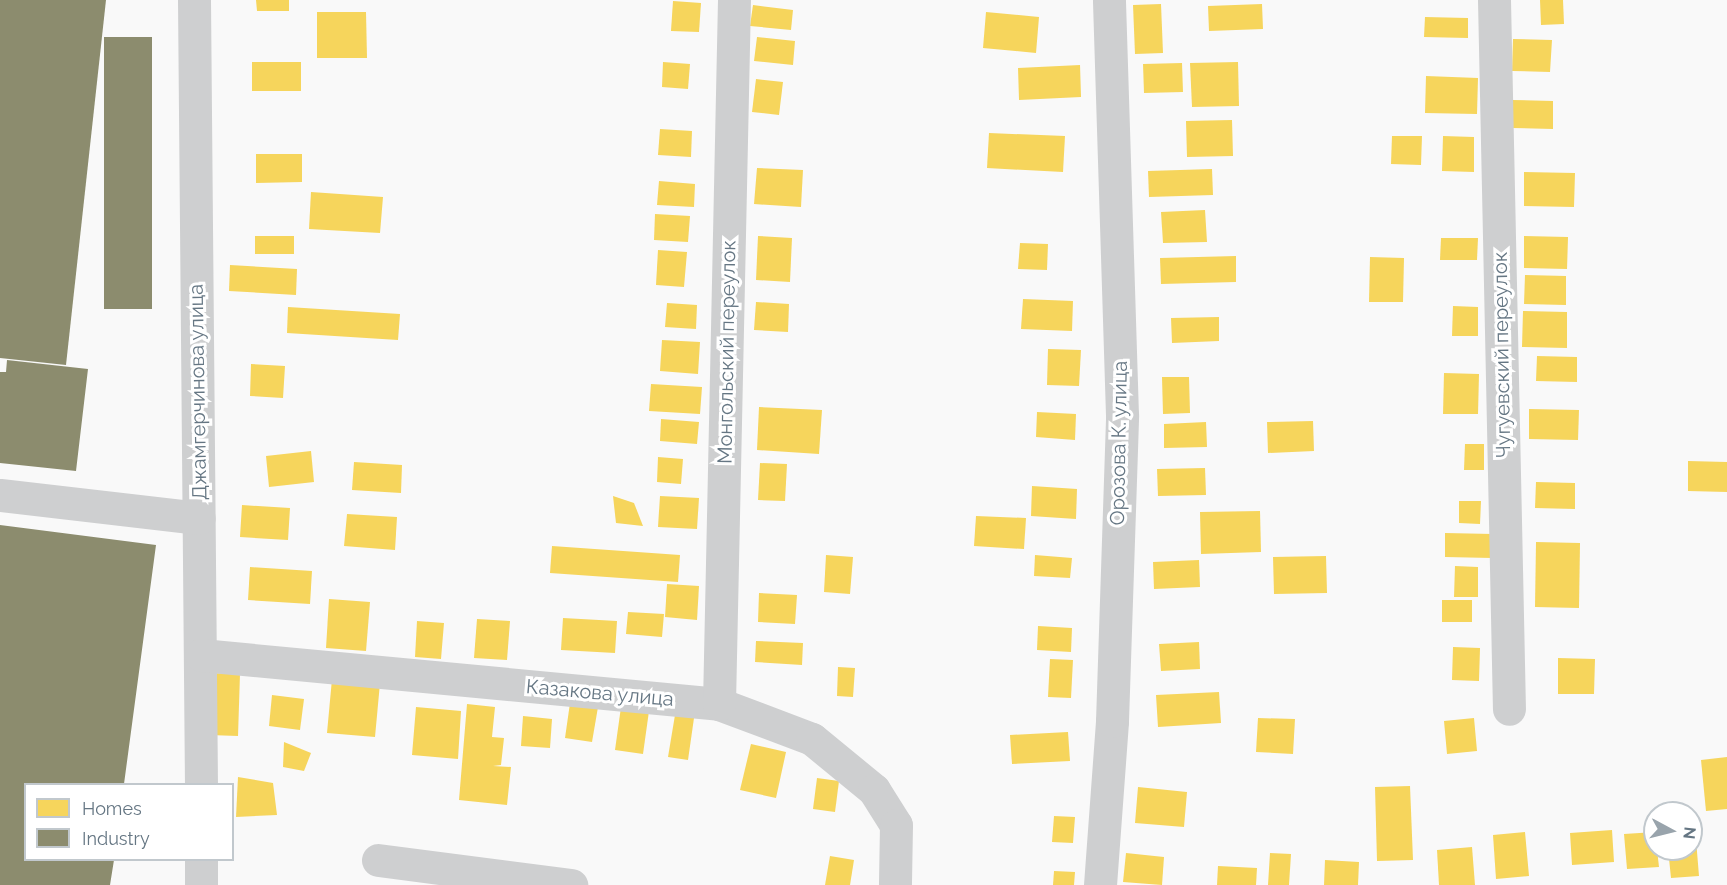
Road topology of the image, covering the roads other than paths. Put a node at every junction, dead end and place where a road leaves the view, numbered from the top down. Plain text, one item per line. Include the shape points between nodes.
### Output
1 (194, 0) edge
2 (734, 0) edge
3 (1109, 0) edge
4 (1494, 0) edge
5 (0, 495) edge
6 (199, 518) junction
7 (201, 655) junction
8 (719, 704) junction
9 (1509, 709) dead end
10 (201, 783) edge
11 (378, 860) dead end
12 (201, 861) edge
13 (201, 885) edge
14 (571, 885) edge
15 (895, 885) edge
16 (1100, 885) edge

1 - 6 street, Джамгерчинова улица
2 - 8 street, Монгольский переулок
3 - 16 street, Орозова К. улица via 1122,415 1112,721
4 - 9 street, Чугуевский переулок
5 - 6 street
6 - 7 street, Джамгерчинова улица
7 - 8 street, Казакова улица
7 - 10 street, Джамгерчинова улица
8 - 15 street, Казакова улица via 812,739 874,790 896,825
11 - 14 street
12 - 13 street

